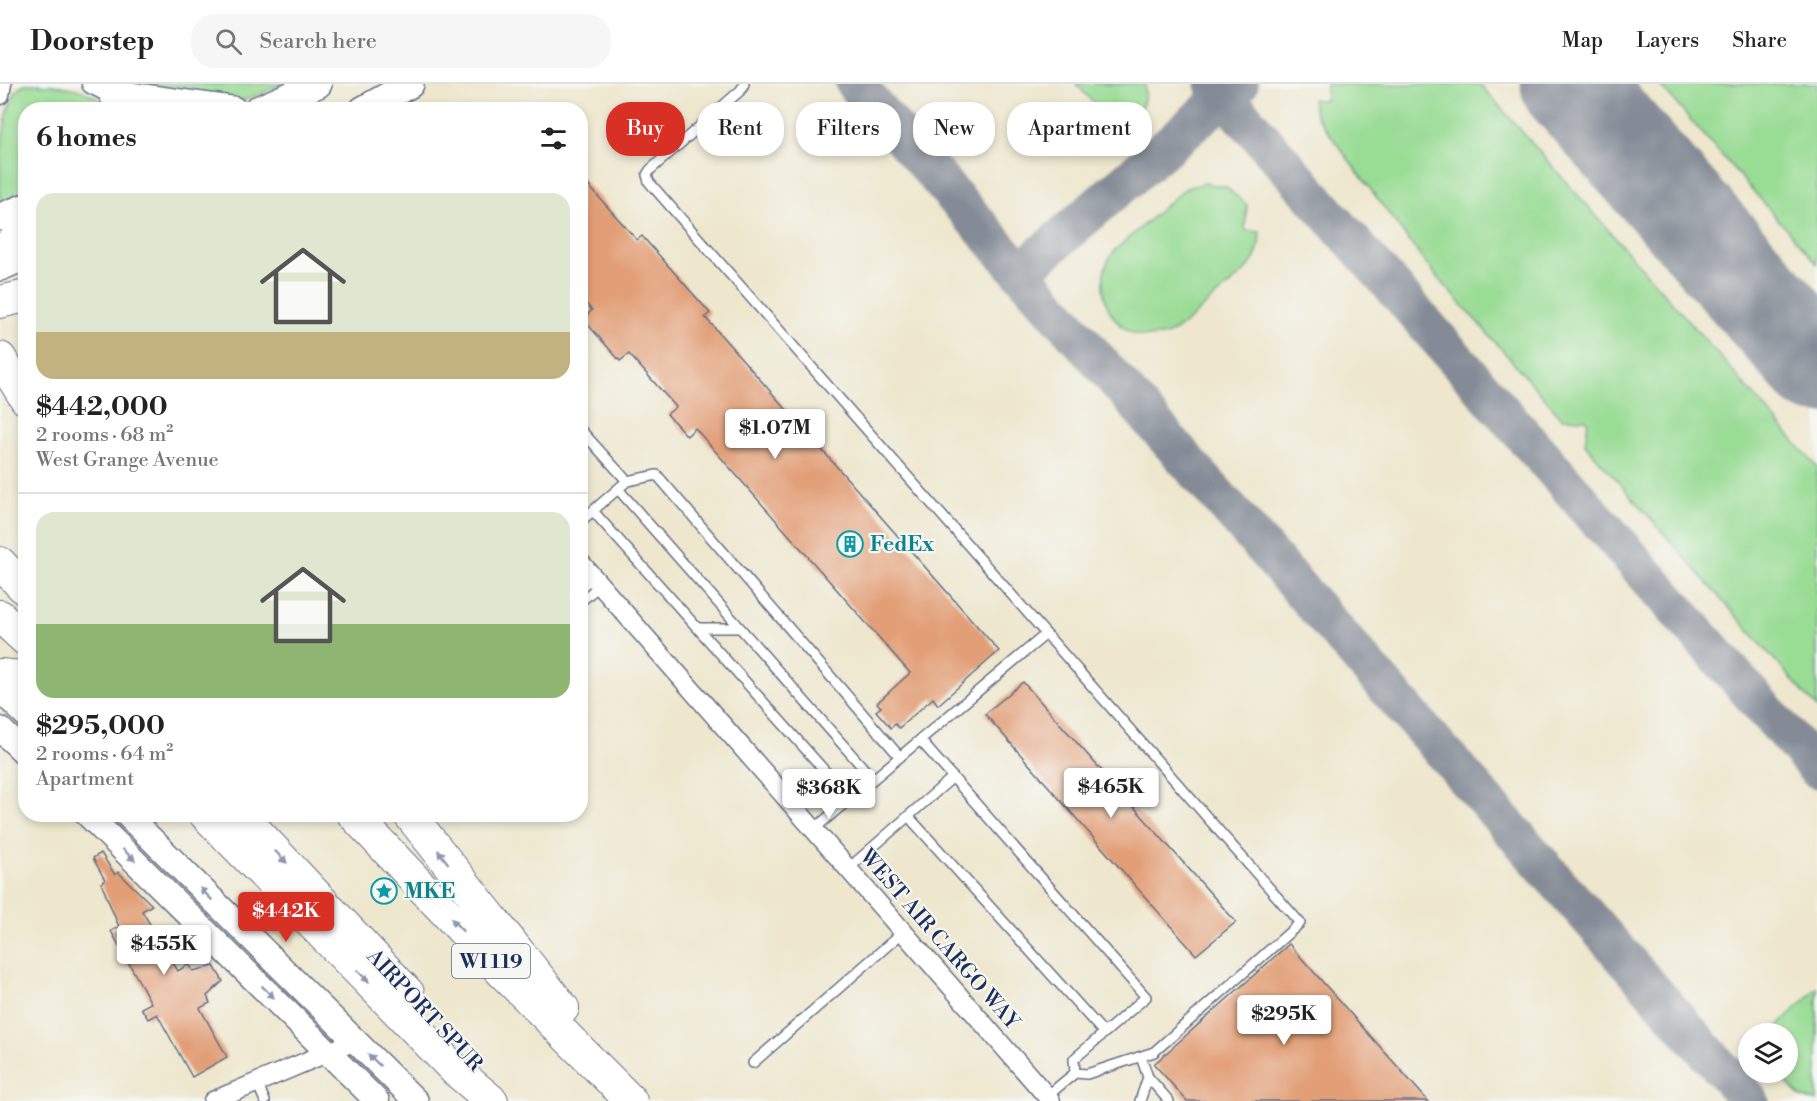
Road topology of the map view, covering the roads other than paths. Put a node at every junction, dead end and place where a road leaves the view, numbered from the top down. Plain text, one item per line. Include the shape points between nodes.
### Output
1 (2, 84) edge
2 (318, 84) edge
3 (340, 84) edge
4 (410, 84) edge
5 (744, 84) edge
6 (0, 95) edge
7 (110, 96) edge
8 (175, 102) edge
9 (276, 102) edge
10 (314, 102) edge
11 (377, 102) edge
12 (18, 210) edge
13 (0, 217) edge
14 (18, 237) edge
15 (0, 248) edge
16 (18, 259) edge
17 (0, 267) edge
18 (18, 298) edge
19 (0, 302) edge
20 (0, 358) edge
21 (18, 386) edge
22 (588, 438) edge
23 (627, 482) junction
24 (618, 489) junction
25 (593, 511) junction
26 (588, 515) edge
27 (0, 563) edge
28 (588, 576) edge
29 (18, 582) edge
30 (0, 616) edge
31 (698, 628) junction
32 (740, 628) junction
33 (18, 633) edge
34 (1046, 634) junction
35 (0, 675) edge
36 (18, 677) edge
37 (0, 690) edge
38 (18, 707) edge
39 (0, 729) edge
40 (920, 740) junction
41 (18, 746) edge
42 (900, 757) junction
43 (953, 777) junction
44 (873, 779) junction
45 (850, 799) junction
46 (908, 816) junction
47 (95, 822) edge
48 (134, 822) edge
49 (194, 822) edge
50 (212, 822) edge
51 (248, 822) edge
52 (361, 822) edge
53 (416, 822) edge
54 (814, 829) junction
55 (849, 868) junction
56 (285, 898) junction
57 (903, 932) junction
58 (1104, 1033) junction
59 (355, 1041) junction
60 (328, 1052) junction
61 (1141, 1057) junction
62 (753, 1063) dead end
63 (1075, 1073) junction
64 (1148, 1077) junction
65 (257, 1083) junction
66 (1049, 1098) edge
67 (213, 1101) edge
68 (265, 1101) edge
69 (377, 1101) edge
70 (416, 1101) edge
71 (492, 1101) edge
72 (510, 1101) edge
73 (631, 1101) edge
74 (636, 1101) edge
75 (1140, 1101) edge
76 (1169, 1101) edge

1 - 6 street
2 - 9 main road
3 - 10 main road
4 - 11 main road
5 - 34 lane via 650,170 649,182
7 - 8 main road
12 - 13 main road
14 - 15 main road
16 - 17 main road
18 - 19 highway
20 - 21 highway
22 - 23 lane
23 - 24 lane
23 - 42 lane via 657,475
24 - 25 lane
24 - 32 lane
25 - 26 lane
25 - 31 lane
27 - 29 highway
28 - 54 street, WEST AIR CARGO WAY
30 - 33 highway
31 - 32 lane
31 - 45 lane
32 - 44 lane
34 - 40 lane
34 - 61 lane via 1300,923 1163,1046
35 - 36 highway
37 - 38 street
39 - 41 street
40 - 42 lane
40 - 43 lane
42 - 44 lane
43 - 46 lane
43 - 58 lane via 1146,997
44 - 45 lane
45 - 54 lane
46 - 55 lane
46 - 58 lane
47 -> 60 street
59 -> 48 street
49 - 56 highway
50 - 56 highway
51 -> 72 highway, AIRPORT SPUR
73 -> 52 highway, WI 119
74 -> 53 highway
54 - 55 street, WEST AIR CARGO WAY
55 - 57 street, WEST AIR CARGO WAY
56 -> 71 highway via 456,1071
57 - 62 lane
57 - 66 street, WEST AIR CARGO WAY
58 - 63 lane via 1074,1059
59 - 60 street
70 -> 59 street
60 - 65 street
60 - 69 street
61 - 63 lane via 1087,1074
61 - 64 lane
63 - 66 lane
64 - 75 lane
64 - 76 lane
65 - 67 street
65 - 68 lane

